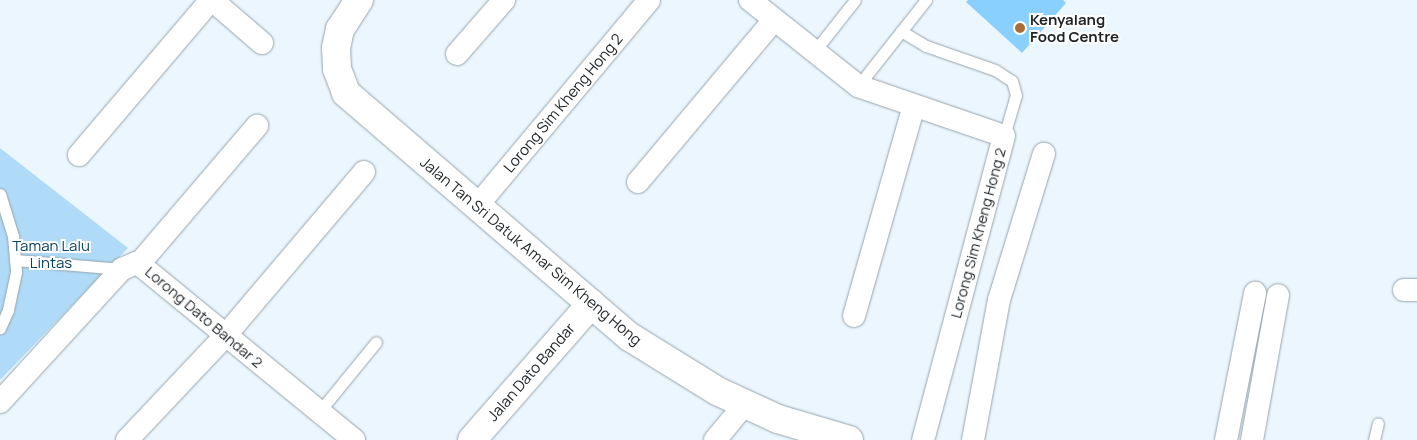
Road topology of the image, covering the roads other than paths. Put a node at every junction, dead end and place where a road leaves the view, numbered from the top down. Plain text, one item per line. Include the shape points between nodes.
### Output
1 (211, 0) edge
2 (360, 0) edge
3 (504, 0) edge
4 (649, 0) edge
5 (750, 0) edge
6 (855, 0) edge
7 (926, 0) edge
8 (774, 20) junction
9 (901, 31) junction
10 (262, 43) dead end
11 (814, 52) junction
12 (457, 54) dead end
13 (858, 86) junction
14 (914, 106) junction
15 (257, 126) dead end
16 (1004, 136) junction
17 (1044, 154) dead end
18 (79, 156) dead end
19 (364, 172) dead end
20 (638, 182) dead end
21 (0, 194) edge
22 (477, 206) junction
23 (15, 260) junction
24 (131, 266) junction
25 (1255, 293) dead end
26 (1278, 295) dead end
27 (590, 304) junction
28 (854, 316) dead end
29 (0, 328) edge
30 (225, 336) junction
31 (376, 342) dead end
32 (0, 402) edge
33 (745, 404) junction
34 (319, 412) junction
35 (1378, 423) dead end
36 (127, 440) edge
37 (354, 440) edge
38 (472, 440) edge
39 (714, 440) edge
40 (849, 440) edge
41 (923, 440) edge
42 (973, 440) edge
43 (1226, 440) edge
44 (1252, 440) edge
45 (1374, 440) edge

1 - 10 street
1 - 18 street
2 - 22 street, Jalan Tan Sri Datuk Amar Sim Kheng Hong via 340,29 336,48 337,69 346,93
3 - 12 street
4 - 22 street, Lorong Sim Kheng Hong 2
5 - 8 street, Lorong Sim Kheng Hong 2
6 - 11 lane
7 - 9 lane
8 - 11 street, Lorong Sim Kheng Hong 2
8 - 20 street
9 - 13 lane
9 - 16 lane via 926,46 995,70 1012,81 1016,95
11 - 13 street, Lorong Sim Kheng Hong 2
13 - 14 street, Lorong Sim Kheng Hong 2
14 - 16 street, Lorong Sim Kheng Hong 2
14 - 28 street
15 - 24 street
16 - 41 street, Lorong Sim Kheng Hong 2
17 - 42 street via 999,300
19 - 30 street
21 - 23 lane via 13,236
22 - 27 street, Jalan Tan Sri Datuk Amar Sim Kheng Hong
23 - 24 lane
23 - 29 lane via 16,272 8,310
24 - 30 street, Lorong Dato Bandar 2
24 - 32 street, Lorong Dato Bandar 2
25 - 43 street
26 - 44 street
27 - 33 street, Jalan Tan Sri Datuk Amar Sim Kheng Hong via 630,337 716,391
27 - 38 street, Jalan Dato Bandar
30 - 34 street, Lorong Dato Bandar 2
30 - 36 street
31 - 34 lane
33 - 39 street
33 - 40 street, Jalan Tan Sri Datuk Amar Sim Kheng Hong
34 - 37 street, Lorong Dato Bandar 2
35 - 45 lane

